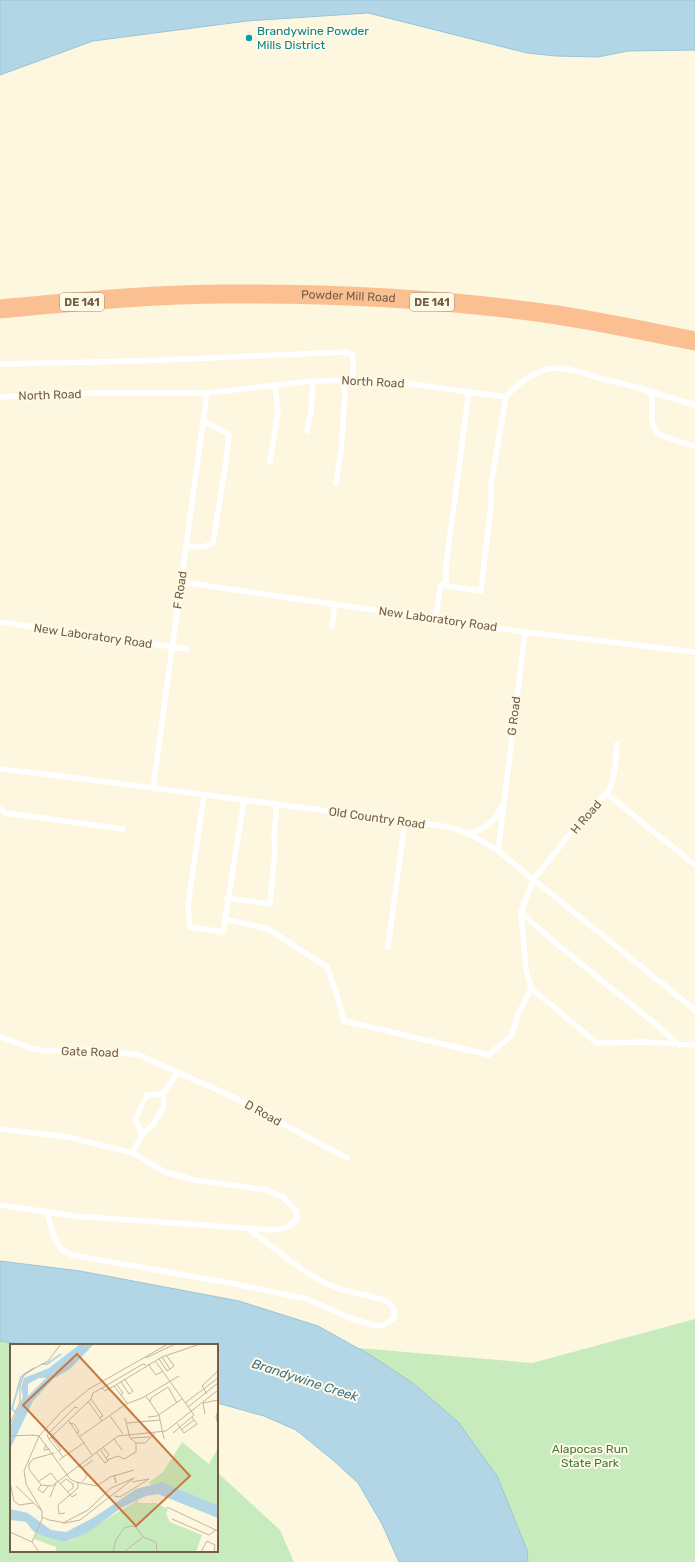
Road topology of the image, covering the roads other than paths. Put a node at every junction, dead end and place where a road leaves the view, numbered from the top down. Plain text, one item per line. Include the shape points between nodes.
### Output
1 (0, 309) edge
2 (695, 341) edge
3 (0, 364) edge
4 (343, 380) junction
5 (353, 380) junction
6 (313, 381) junction
7 (275, 385) junction
8 (469, 391) junction
9 (652, 392) junction
10 (208, 393) junction
11 (506, 397) junction
12 (0, 398) edge
13 (695, 405) edge
14 (203, 421) junction
15 (307, 431) dead end
16 (695, 446) edge
17 (270, 462) dead end
18 (336, 484) dead end
19 (186, 546) junction
20 (181, 582) junction
21 (446, 586) junction
22 (335, 604) junction
23 (435, 619) junction
24 (0, 622) edge
25 (332, 626) dead end
26 (525, 632) junction
27 (172, 647) junction
28 (187, 649) dead end
29 (695, 652) edge
30 (617, 744) dead end
31 (0, 769) edge
32 (153, 788) junction
33 (606, 793) junction
34 (204, 795) junction
35 (244, 800) junction
36 (504, 801) junction
37 (277, 804) junction
38 (0, 809) edge
39 (405, 821) junction
40 (123, 829) dead end
41 (469, 833) junction
42 (498, 851) junction
43 (695, 865) edge
44 (534, 880) junction
45 (227, 898) junction
46 (521, 912) junction
47 (224, 918) junction
48 (388, 947) dead end
49 (531, 988) junction
50 (694, 1007) edge
51 (0, 1037) edge
52 (679, 1045) junction
53 (695, 1045) edge
54 (178, 1072) junction
55 (163, 1094) junction
56 (0, 1129) edge
57 (142, 1134) junction
58 (132, 1153) junction
59 (347, 1158) dead end
60 (0, 1205) edge
61 (46, 1212) junction
62 (248, 1228) junction

1 - 2 highway, Powder Mill Road / DE 141 via 165,296 331,295 450,303 556,315
3 - 5 lane via 348,352 352,355
4 - 5 lane, North Road
4 - 6 lane, North Road
4 - 18 lane via 346,395
5 - 8 lane, North Road via 389,381
6 - 7 lane, North Road
6 - 15 lane
7 - 10 lane, North Road
7 - 17 lane via 278,411
8 - 11 lane, North Road
8 - 21 lane via 446,565
9 - 11 lane via 558,368 529,377
9 - 13 lane
9 - 16 lane via 652,421 656,432
10 - 12 lane, North Road via 98,393
10 - 14 lane, F Road
11 - 21 lane via 491,484 481,592
14 - 19 lane, F Road
14 - 19 lane via 229,436 224,477 214,542 202,548
19 - 20 lane, F Road
20 - 22 lane, New Laboratory Road
20 - 27 lane, F Road
21 - 23 lane via 441,585
22 - 23 lane, New Laboratory Road
22 - 25 lane
23 - 26 lane, New Laboratory Road
24 - 27 lane, New Laboratory Road
26 - 29 lane, New Laboratory Road
26 - 36 lane, G Road
27 - 28 lane, New Laboratory Road
27 - 32 lane, F Road
30 - 33 lane, H Road via 615,769 610,789
31 - 32 lane, Old Country Road
32 - 34 lane, Old Country Road
33 - 43 lane
33 - 44 lane, H Road
34 - 35 lane, Old Country Road
34 - 47 lane via 188,905 190,927 223,932
35 - 37 lane, Old Country Road
35 - 45 lane
36 - 41 lane via 497,816 486,827
36 - 42 lane, G Road
37 - 39 lane, Old Country Road
37 - 45 lane via 270,904
38 - 40 lane via 6,813
39 - 41 lane, Old Country Road
39 - 48 lane
41 - 42 lane, Old Country Road
42 - 44 lane, Old Country Road
44 - 46 lane, H Road
44 - 50 lane, Old Country Road
45 - 47 lane
46 - 49 lane via 526,970
46 - 52 lane via 546,936
47 - 49 lane via 268,929 327,967 344,1021 489,1055 511,1036
49 - 52 lane via 597,1043 645,1042
51 - 54 lane, Gate Road via 25,1047 46,1051 98,1050 139,1055
52 - 53 lane
54 - 55 lane
54 - 59 lane, D Road via 231,1096
55 - 57 lane via 164,1106 153,1125
55 - 57 lane via 147,1095 135,1119
56 - 58 lane via 68,1137
57 - 58 lane
58 - 62 lane via 165,1172 194,1180 267,1190 283,1197 296,1211 297,1219 284,1229
60 - 61 lane
61 - 62 lane
61 - 62 lane via 61,1249 72,1255 307,1299 350,1318 376,1326 384,1325 394,1318 395,1311 390,1303 337,1288 323,1281

